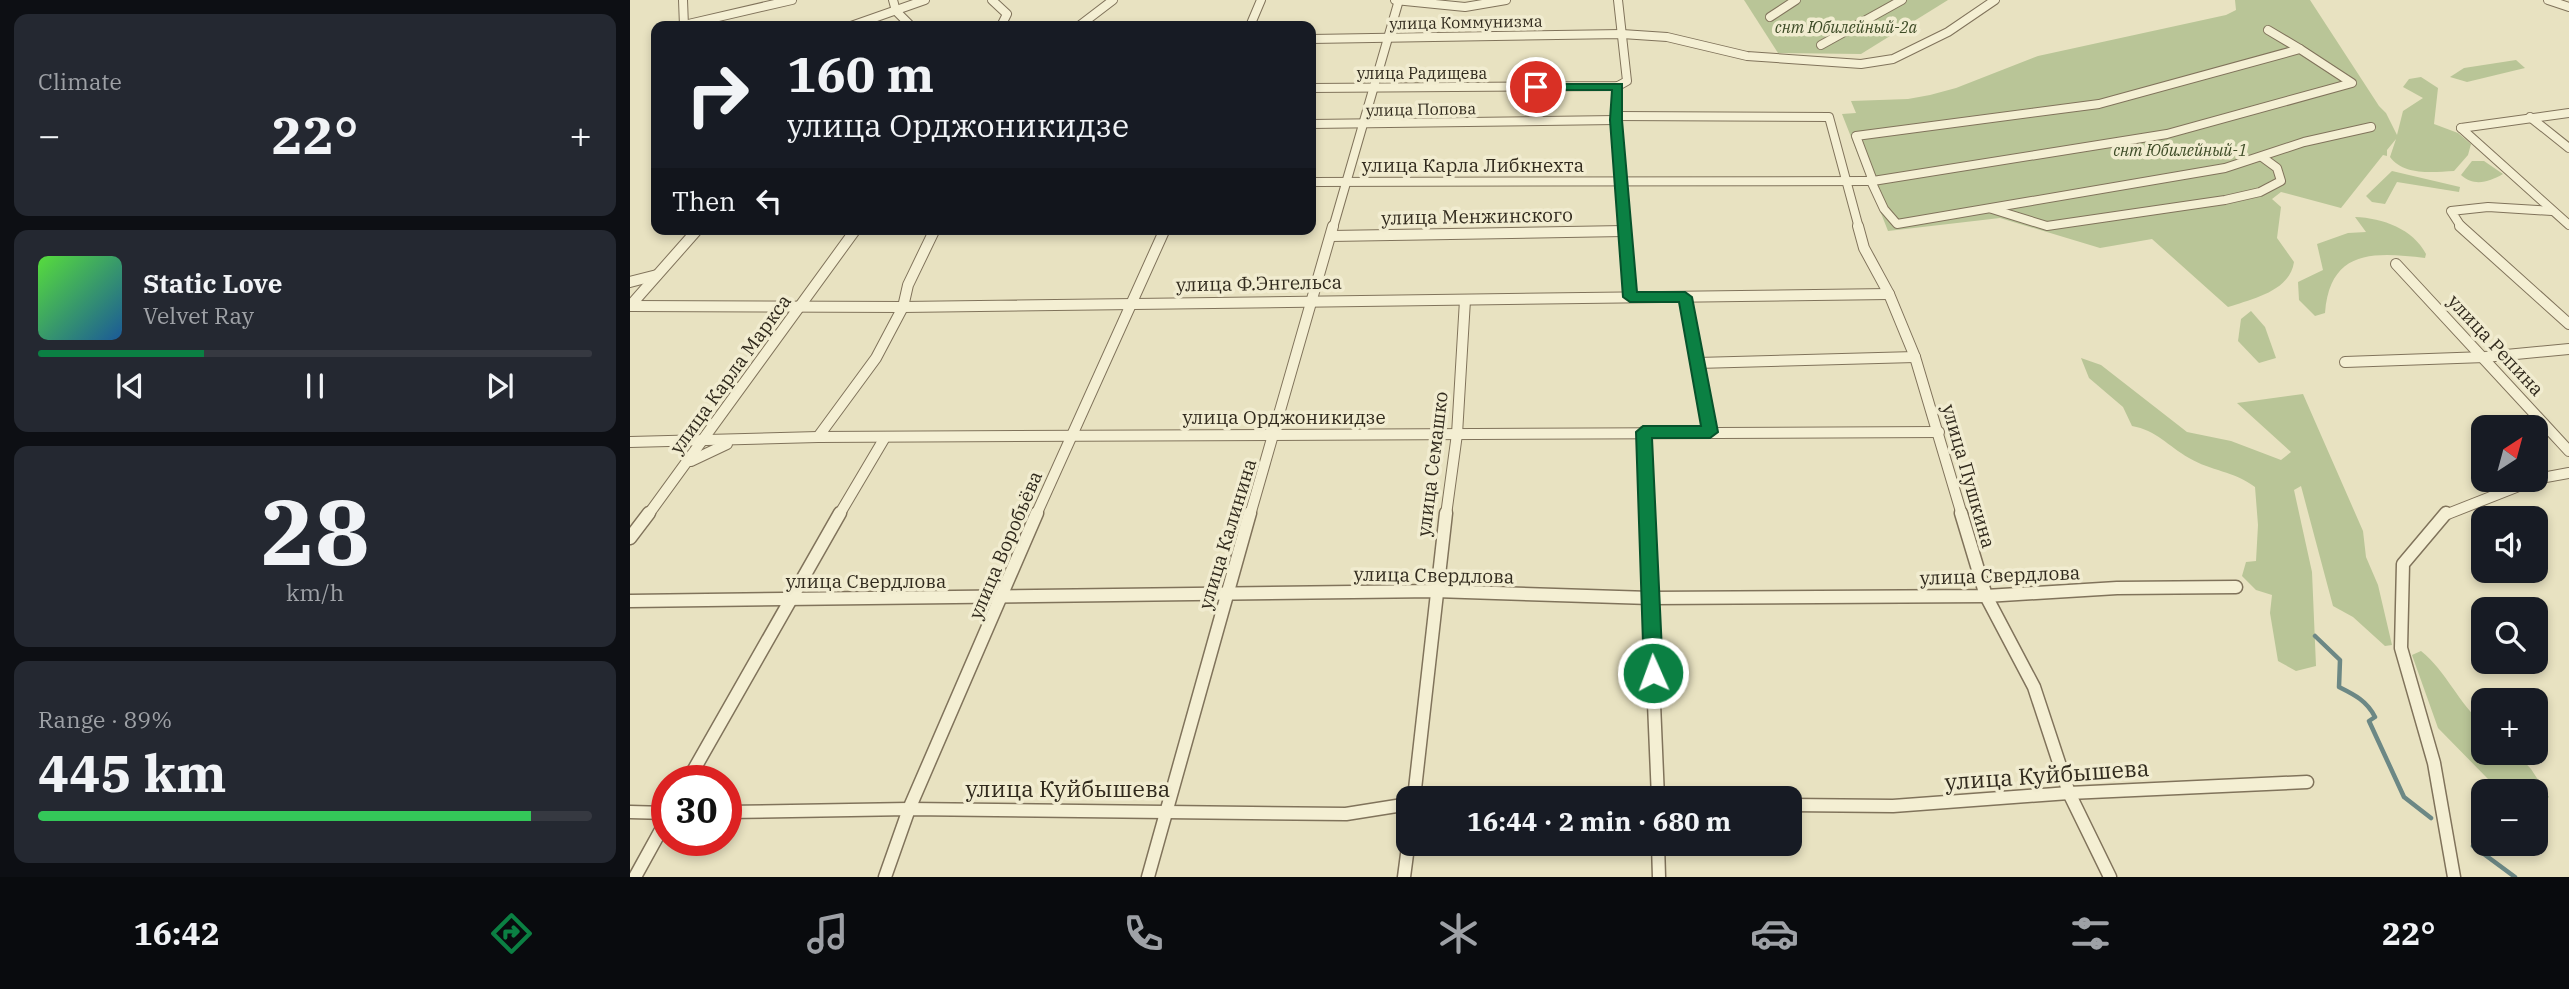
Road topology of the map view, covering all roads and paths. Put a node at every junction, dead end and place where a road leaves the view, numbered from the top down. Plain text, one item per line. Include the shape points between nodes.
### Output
1 (684, 0) edge
2 (792, 0) edge
3 (893, 0) edge
4 (925, 0) edge
5 (992, 0) edge
6 (1096, 0) edge
7 (1261, 0) edge
8 (1397, 0) edge
9 (1506, 0) edge
10 (1618, 0) edge
11 (1796, 0) edge
12 (1902, 0) edge
13 (1996, 0) edge
14 (2548, 0) edge
15 (1112, 1) edge
16 (2569, 7) edge
17 (896, 11) junction
18 (1770, 17) dead end
19 (684, 21) edge
20 (705, 21) edge
21 (866, 21) edge
22 (906, 21) edge
23 (1004, 21) edge
24 (1086, 21) edge
25 (1252, 21) edge
26 (2268, 30) dead end
27 (1622, 34) junction
28 (1387, 37) junction
29 (1316, 39) edge
30 (1821, 45) dead end
31 (2300, 49) junction
32 (1618, 86) junction
33 (1316, 88) edge
34 (1373, 88) junction
35 (2569, 113) edge
36 (1829, 117) joint
37 (2530, 117) junction
38 (1616, 118) junction
39 (1316, 124) edge
40 (1363, 124) junction
41 (2371, 127) dead end
42 (2569, 148) edge
43 (2262, 157) junction
44 (1348, 181) junction
45 (1846, 181) junction
46 (1873, 181) junction
47 (1316, 182) edge
48 (1621, 182) junction
49 (1990, 209) junction
50 (2552, 211) junction
51 (2569, 225) edge
52 (1624, 231) junction
53 (693, 235) edge
54 (852, 235) edge
55 (932, 235) edge
56 (1162, 235) edge
57 (1331, 236) junction
58 (2396, 264) dead end
59 (657, 275) junction
60 (630, 282) edge
61 (1889, 294) junction
62 (1630, 297) junction
63 (1685, 297) junction
64 (1312, 300) junction
65 (1465, 300) junction
66 (1132, 302) junction
67 (802, 305) junction
68 (630, 306) edge
69 (903, 307) junction
70 (2569, 324) edge
71 (2569, 349) edge
72 (1915, 357) junction
73 (2484, 357) junction
74 (2345, 362) dead end
75 (1698, 363) junction
76 (1643, 432) junction
77 (1710, 432) junction
78 (1939, 432) junction
79 (1457, 433) junction
80 (1275, 435) junction
81 (1070, 437) junction
82 (818, 438) junction
83 (884, 439) junction
84 (704, 441) junction
85 (736, 441) junction
86 (630, 442) edge
87 (2569, 451) edge
88 (686, 464) junction
89 (2569, 472) edge
90 (2548, 476) edge
91 (2500, 492) edge
92 (630, 538) edge
93 (2236, 587) dead end
94 (1435, 591) junction
95 (1227, 592) junction
96 (1986, 596) junction
97 (790, 598) junction
98 (1002, 598) junction
99 (1650, 598) junction
100 (630, 601) edge
101 (696, 765) edge
102 (2307, 782) dead end
103 (1415, 786) edge
104 (1658, 786) edge
105 (2069, 793) junction
106 (1802, 805) edge
107 (1396, 806) edge
108 (909, 809) junction
109 (1166, 811) junction
110 (630, 812) edge
111 (742, 812) edge
112 (651, 813) edge
113 (651, 848) edge
114 (1407, 856) edge
115 (1658, 856) edge
116 (635, 877) edge
117 (885, 877) edge
118 (1148, 877) edge
119 (1404, 877) edge
120 (1659, 877) edge
121 (2110, 877) edge
122 (2454, 877) edge

1 - 19 street
2 - 20 street
3 - 17 street
4 - 17 street
5 - 23 street via 1007,14
6 - 15 street
7 - 25 street
8 - 9 street via 1469,8
8 - 28 street, улица Калинина
10 - 27 street
11 - 18 street
12 - 30 street
13 - 27 street, улица Коммунизма via 1948,32 1893,59 1861,64 1747,56 1667,37
14 - 16 street
15 - 24 street
17 - 21 street
17 - 22 street
26 - 31 street
27 - 28 street, улица Коммунизма
27 - 32 street via 1627,81
28 - 29 street, улица Коммунизма
28 - 34 street, улица Калинина
31 - 46 street via 2099,104 1856,136
31 - 46 street, улица Карла Либкнехта via 2352,83 2167,134
32 - 34 street, улица Радищева
32 - 38 street
33 - 34 street, улица Радищева
34 - 40 street, улица Калинина
35 - 37 street
36 - 38 street, улица Попова
36 - 45 street, улица Пушкина
37 - 42 street
37 - 50 street via 2460,128
38 - 40 street, улица Попова
38 - 48 street
39 - 40 street, улица Попова
40 - 44 street, улица Калинина
41 - 43 street
43 - 49 street via 2225,168
43 - 49 street via 2277,168 2281,181 2260,192 2225,200 2047,226
44 - 47 street, улица Карла Либкнехта
44 - 48 street, улица Карла Либкнехта
44 - 57 street, улица Калинина
45 - 46 street, улица Карла Либкнехта
45 - 48 street, улица Карла Либкнехта
45 - 61 street, улица Пушкина via 1864,248
46 - 49 street via 1888,219 1897,224
48 - 52 street
50 - 51 street
50 - 70 street via 2488,207 2451,211 2459,225
52 - 57 street, улица Менжинского
52 - 62 street
53 - 59 street
54 - 67 street, улица Карла Маркса
55 - 69 street via 908,285
56 - 66 street, улица Воробьёва
57 - 64 street, улица Калинина
58 - 73 street, улица Репина
59 - 60 street
59 - 68 street
61 - 63 street, улица Ф.Энгельса
61 - 72 street, улица Пушкина
62 - 63 street, улица Ф.Энгельса
62 - 65 street, улица Ф.Энгельса
63 - 75 street
64 - 65 street, улица Ф.Энгельса
64 - 66 street, улица Ф.Энгельса
64 - 80 street, улица Калинина
65 - 79 street, улица Семашко
66 - 69 street, улица Ф.Энгельса
66 - 81 street, улица Воробьёва
67 - 68 street, улица Ф.Энгельса
67 - 69 street, улица Ф.Энгельса
67 - 84 street, улица Карла Маркса
69 - 82 street via 876,358
71 - 73 street
72 - 75 street
72 - 78 street, улица Пушкина
73 - 74 street
73 - 87 street, улица Репина
75 - 77 street
76 - 77 street, улица Орджоникидзе
76 - 79 street, улица Орджоникидзе
76 - 99 street
77 - 78 street, улица Орджоникидзе
78 - 96 street, улица Пушкина
79 - 80 street, улица Орджоникидзе
79 - 94 street, улица Семашко
80 - 81 street, улица Орджоникидзе
80 - 95 street, улица Калинина
81 - 83 street, улица Орджоникидзе
81 - 98 street, улица Воробьёва
82 - 83 street, улица Орджоникидзе
82 - 85 street, улица Орджоникидзе
83 - 97 street
84 - 85 street, улица Орджоникидзе
84 - 86 street, улица Орджоникидзе
84 - 88 street, улица Карла Маркса
85 - 88 street
88 - 92 street, улица Карла Маркса
89 - 90 street
91 - 122 street via 2446,512 2403,564 2401,648 2434,762
93 - 96 street, улица Свердлова
94 - 95 street, улица Свердлова
94 - 99 street, улица Свердлова
94 - 103 street, улица Семашко
95 - 98 street, улица Свердлова
95 - 109 street, улица Калинина
96 - 99 street, улица Свердлова
96 - 105 street, улица Пушкина via 2034,687
97 - 98 street, улица Свердлова
97 - 100 street, улица Свердлова
97 - 101 street
98 - 108 street, улица Воробьёва
99 - 104 street
102 - 105 street, улица Куйбышева
105 - 106 street, улица Куйбышева via 1894,806
105 - 121 street, улица Пушкина
107 - 109 street, улица Куйбышева via 1346,814
108 - 109 street, улица Куйбышева
108 - 111 street, улица Куйбышева
108 - 117 street, улица Воробьёва
109 - 118 street, улица Калинина
110 - 112 street
113 - 116 street
114 - 119 street
115 - 120 street

